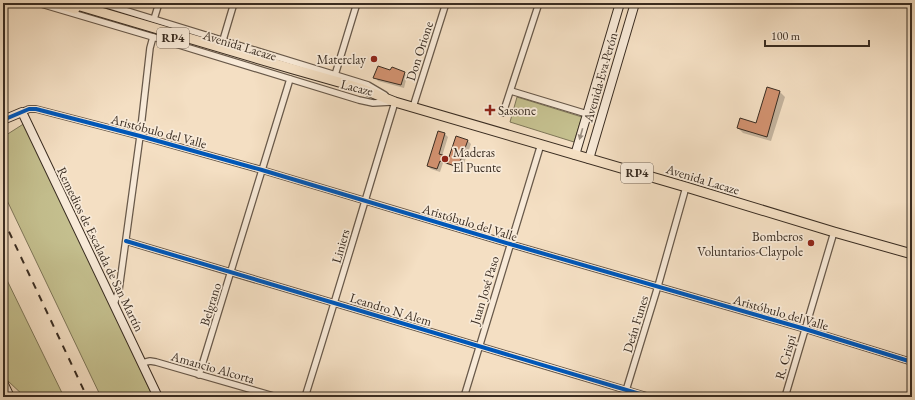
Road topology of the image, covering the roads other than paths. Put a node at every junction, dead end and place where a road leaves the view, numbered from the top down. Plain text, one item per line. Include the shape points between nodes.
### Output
1 (38, 3) edge
2 (55, 3) edge
3 (70, 3) edge
4 (100, 3) edge
5 (159, 3) edge
6 (234, 3) edge
7 (357, 3) edge
8 (446, 3) edge
9 (539, 3) edge
10 (620, 3) edge
11 (635, 3) edge
12 (154, 19) junction
13 (153, 37) junction
14 (223, 40) junction
15 (291, 74) junction
16 (335, 75) junction
17 (511, 91) junction
18 (395, 102) junction
19 (413, 107) junction
20 (22, 112) junction
21 (503, 113) dead end
22 (587, 114) junction
23 (3, 120) edge
24 (140, 136) junction
25 (540, 144) junction
26 (575, 155) junction
27 (589, 159) junction
28 (262, 170) junction
29 (686, 187) junction
30 (365, 200) junction
31 (834, 232) junction
32 (126, 241) junction
33 (510, 244) junction
34 (912, 254) edge
35 (230, 271) junction
36 (658, 286) junction
37 (335, 302) junction
38 (114, 304) junction
39 (805, 329) junction
40 (480, 346) junction
41 (912, 362) edge
42 (142, 363) junction
43 (199, 375) junction
44 (3, 382) edge
45 (626, 390) junction
46 (10, 397) edge
47 (158, 397) edge
48 (276, 397) edge
49 (305, 397) edge
50 (464, 397) edge
51 (624, 397) edge
52 (650, 397) edge
53 (785, 397) edge

1 - 13 street
2 - 15 main road, Avenida Lacaze / RP4
3 - 15 main road, Avenida Lacaze / RP4
4 - 12 street, Lacaze
5 - 12 street
6 - 14 street
7 - 16 street
8 - 19 street, Don Orione
9 - 17 street
10 - 22 street, Avenida Eva Perón
11 - 27 street, Avenida Eva Perón
12 - 14 street, Lacaze
13 - 15 street
13 - 24 street
14 - 16 street, Lacaze
15 - 18 main road, Avenida Lacaze / RP4 via 360,88
15 - 28 street, Belgrano
16 - 18 street, Lacaze via 374,88
17 - 21 street
17 - 22 street
18 - 19 main road, Avenida Lacaze / RP4
18 - 30 street, Liniers
19 - 25 main road, Avenida Lacaze / RP4
20 - 23 street
20 - 24 street, Aristóbulo del Valle via 36,108
20 - 38 street, Remedios de Escalada de San Martín
22 -> 26 street, Avenida Eva Perón
24 - 28 street, Aristóbulo del Valle
24 - 32 street
25 - 26 main road, Avenida Lacaze / RP4
25 - 33 street, Juan José Paso
26 - 27 main road, Avenida Lacaze / RP4
27 - 29 main road, Avenida Lacaze / RP4
28 - 30 street, Aristóbulo del Valle
28 - 35 street, Belgrano
29 - 31 main road, Avenida Lacaze / RP4
29 - 36 street, Deán Funes
30 - 33 street, Aristóbulo del Valle
30 - 37 street, Liniers
31 - 34 main road, Avenida Lacaze / RP4
31 - 39 street, R. Crispi
32 - 35 street, Leandro N Alem
32 - 38 street via 119,292
33 - 36 street, Aristóbulo del Valle
33 - 40 street, Juan José Paso
35 - 37 street, Leandro N Alem
35 - 43 street, Belgrano
36 - 39 street, Aristóbulo del Valle
36 - 45 street, Deán Funes
37 - 40 street, Leandro N Alem
37 - 49 street, Liniers
38 - 42 street, Remedios de Escalada de San Martín
39 - 41 street, Aristóbulo del Valle
39 - 53 street, R. Crispi
40 - 45 street, Leandro N Alem
40 - 50 street, Juan José Paso
42 - 43 street, Amancio Alcorta via 156,362
42 - 47 street, Remedios de Escalada de San Martín
43 - 48 street, Amancio Alcorta
44 - 46 street
45 - 51 street, Deán Funes
45 - 52 street, Leandro N Alem

